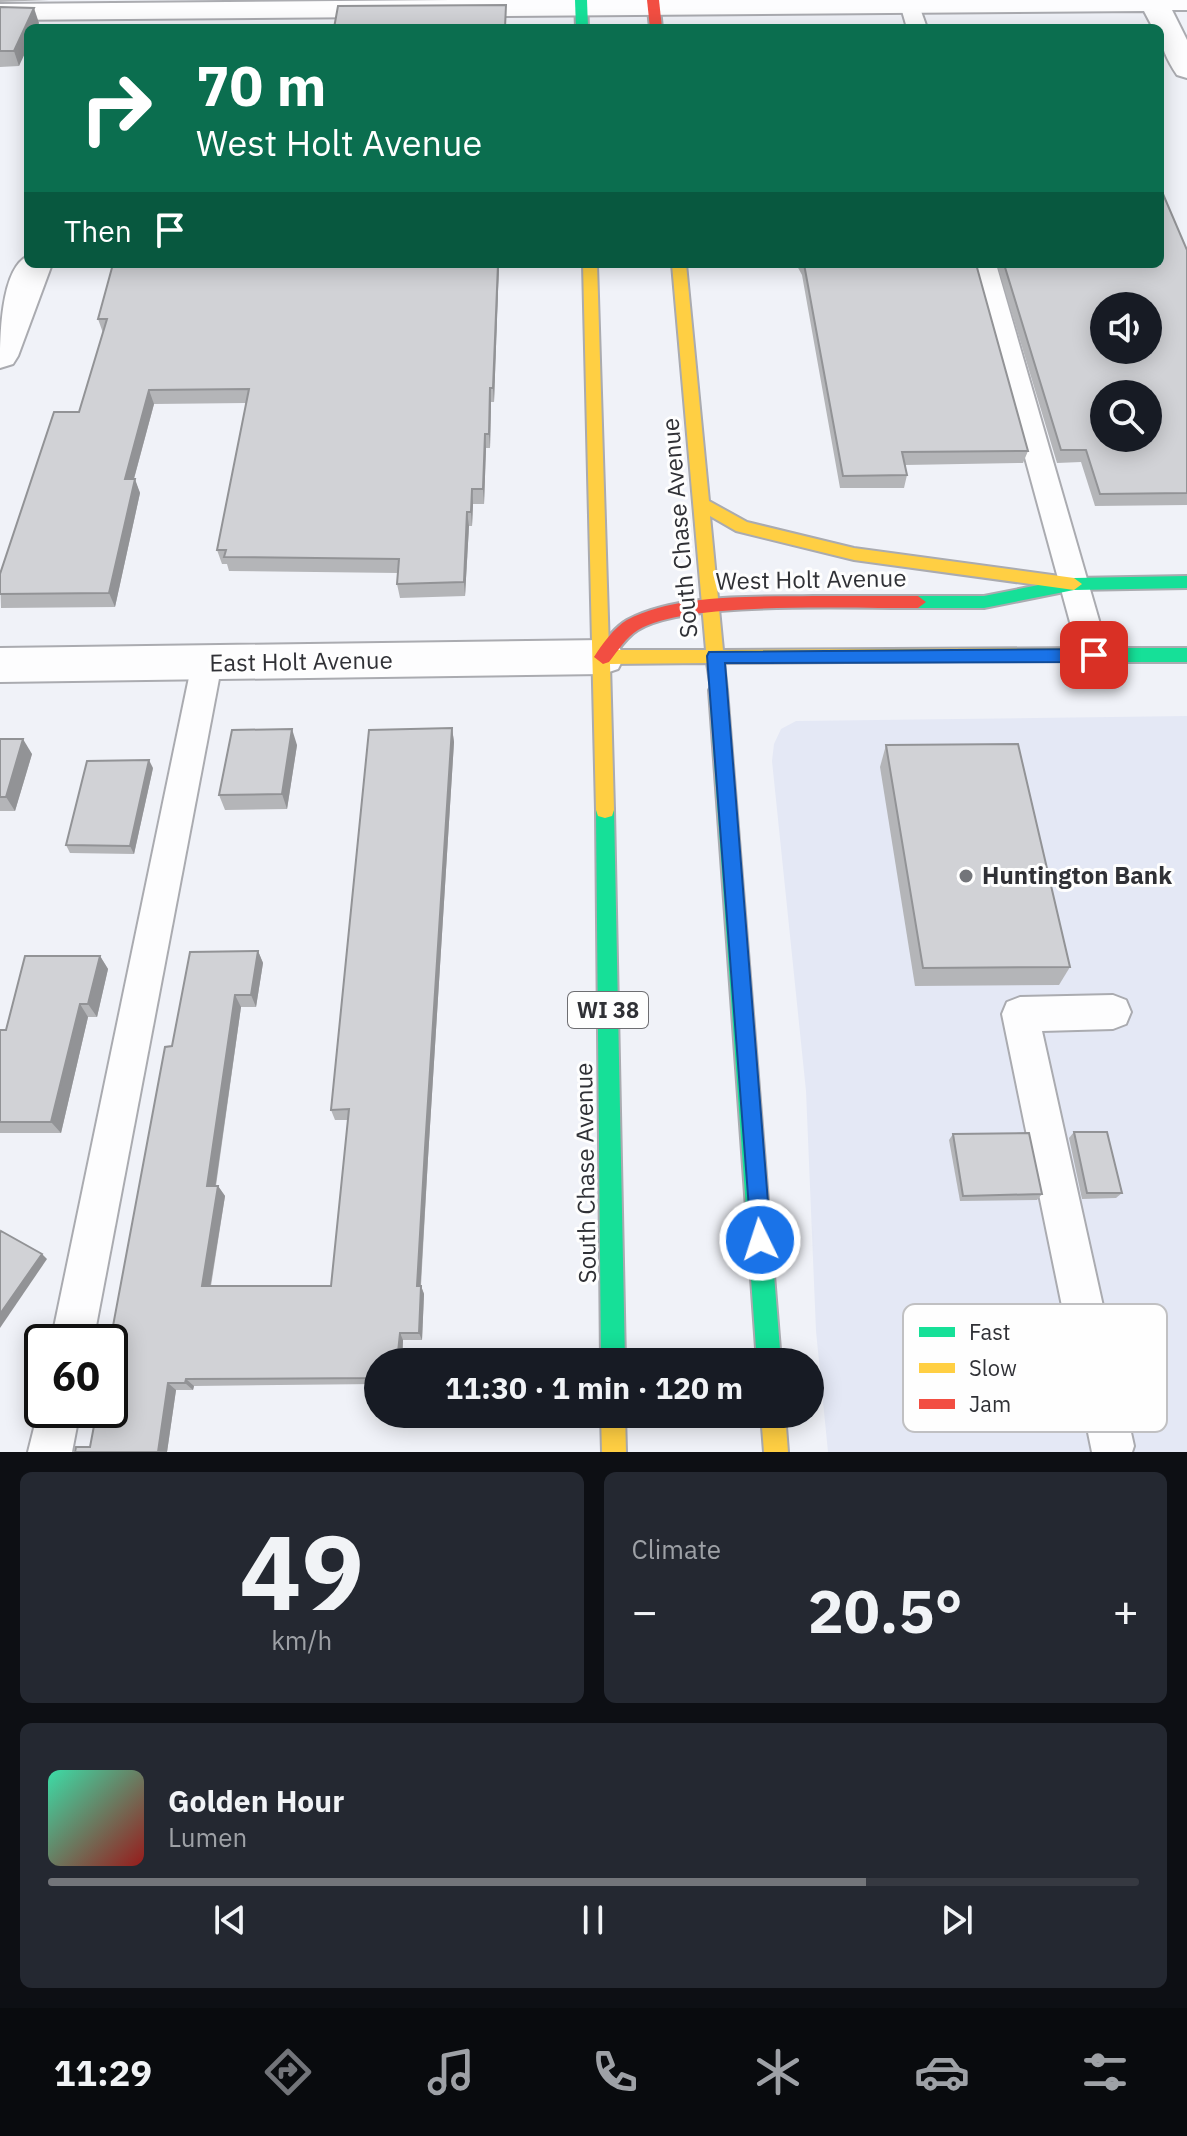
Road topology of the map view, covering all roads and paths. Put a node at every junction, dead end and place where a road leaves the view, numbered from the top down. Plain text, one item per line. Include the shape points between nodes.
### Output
1 (1153, 1) edge
2 (1187, 2) edge
3 (654, 11) edge
4 (0, 12) edge
5 (582, 12) edge
6 (913, 16) edge
7 (127, 19) edge
8 (1187, 69) edge
9 (33, 268) edge
10 (590, 268) edge
11 (679, 268) edge
12 (985, 268) edge
13 (0, 356) edge
14 (702, 504) junction
15 (1187, 582) edge
16 (1074, 584) junction
17 (712, 606) junction
18 (1094, 655) junction
19 (1187, 655) edge
20 (715, 656) junction
21 (603, 657) junction
22 (207, 663) junction
23 (0, 665) edge
24 (1113, 1012) dead end
25 (1082, 1304) edge
26 (76, 1324) edge
27 (613, 1348) edge
28 (768, 1348) edge
29 (55, 1428) edge
30 (613, 1428) edge
31 (774, 1428) edge
32 (1109, 1432) edge
33 (1112, 1446) dead end
34 (50, 1452) edge
35 (614, 1452) edge
36 (776, 1452) edge

1 - 2 street
1 - 6 street
1 - 8 street
3 - 5 street
3 - 6 street
4 - 7 street
5 - 7 street
9 - 13 street
10 - 21 main road, South Chase Avenue / WI 38
11 - 14 main road, South Chase Avenue
12 - 16 lane
14 - 16 main road via 742,527 854,554
14 - 17 main road, South Chase Avenue
15 - 16 main road, West Holt Avenue
16 - 17 main road, West Holt Avenue via 984,602
16 - 18 lane
17 - 20 main road, South Chase Avenue
17 - 21 main road, West Holt Avenue via 671,610 632,625
18 - 19 main road
18 - 20 main road
20 - 21 main road
20 - 28 main road, South Chase Avenue
21 - 22 street, East Holt Avenue
21 - 27 main road, South Chase Avenue / WI 38
22 - 23 street, East Holt Avenue
22 - 26 lane
24 - 25 lane via 1020,1014
29 - 34 lane
30 - 35 main road
31 - 36 main road
32 - 33 lane

